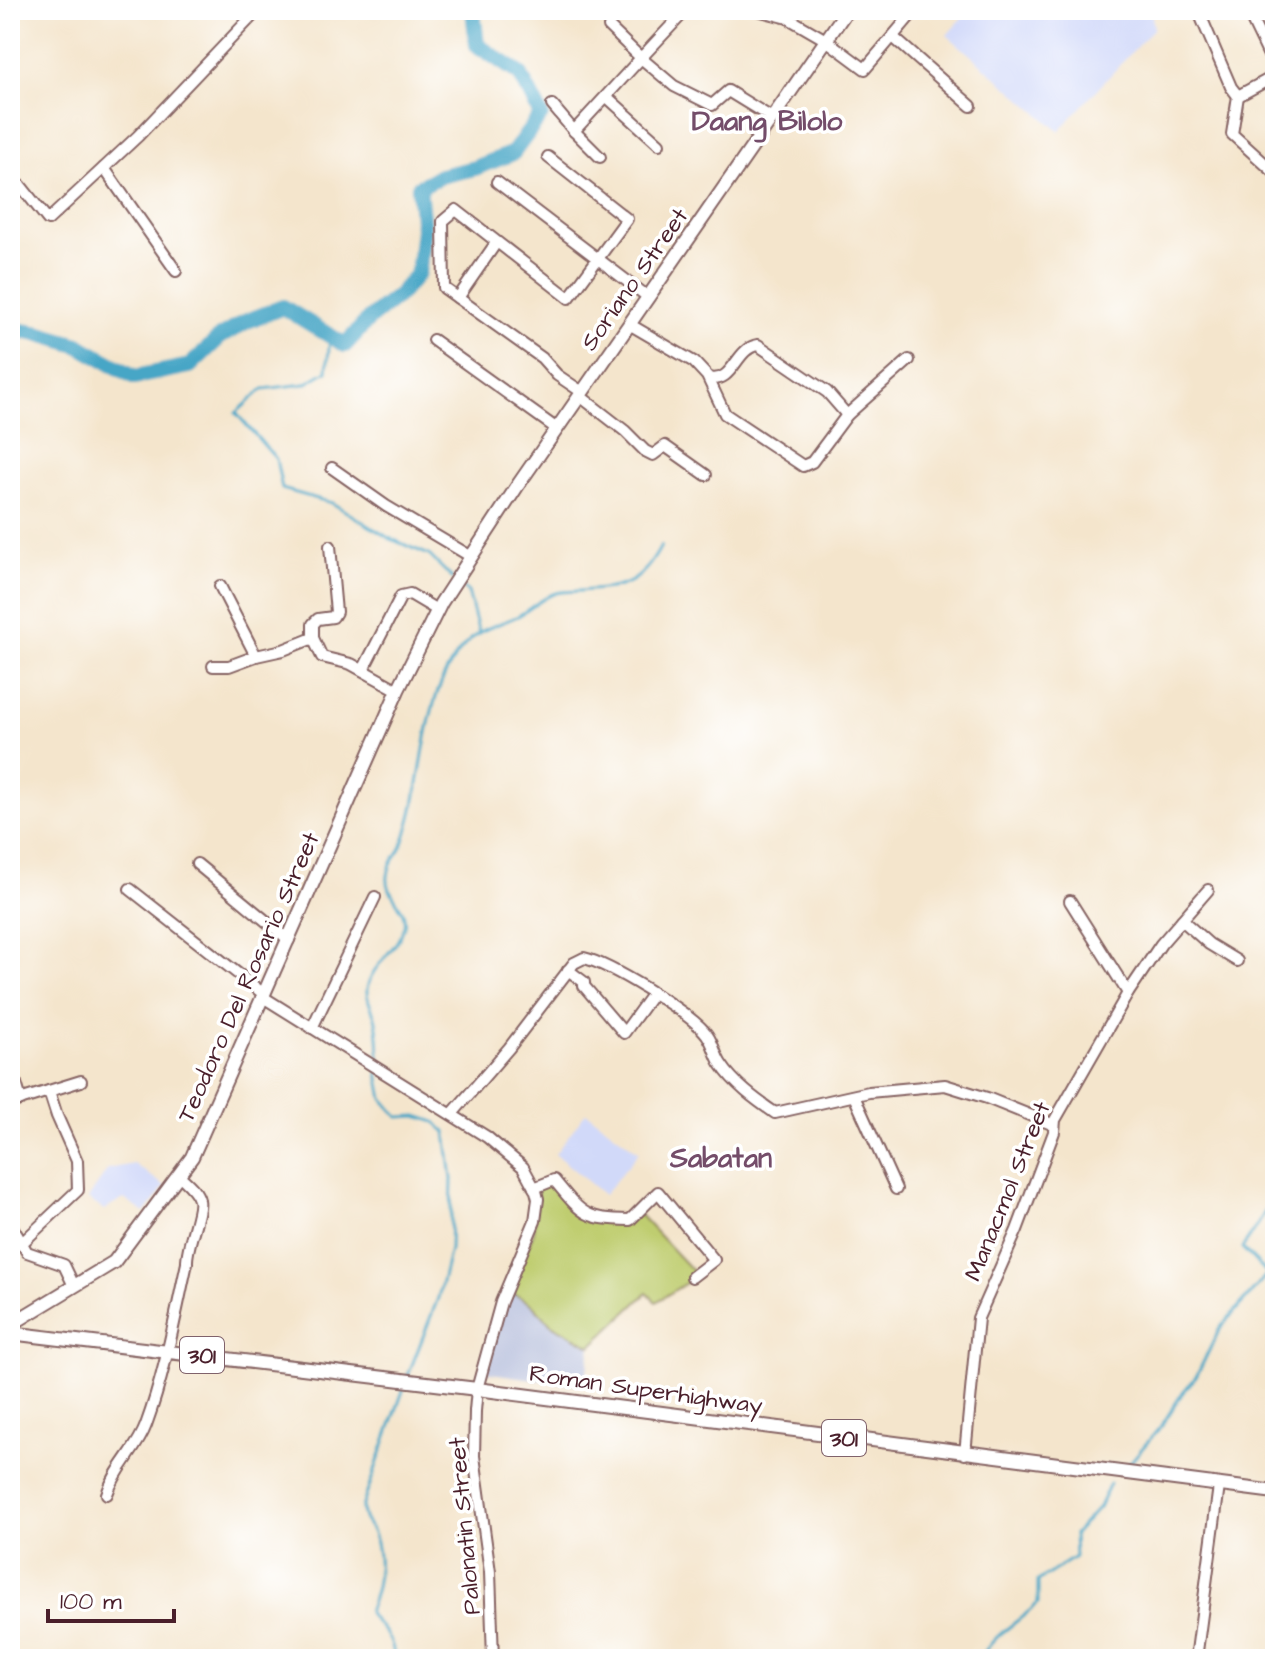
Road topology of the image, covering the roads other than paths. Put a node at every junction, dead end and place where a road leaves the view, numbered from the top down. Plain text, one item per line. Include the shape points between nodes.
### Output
1 (258, 10) edge
2 (686, 10) edge
3 (757, 10) edge
4 (847, 10) edge
5 (915, 10) edge
6 (1198, 10) edge
7 (1247, 10) edge
8 (609, 27) dead end
9 (893, 37) junction
10 (826, 40) junction
11 (641, 58) junction
12 (1275, 68) edge
13 (1275, 76) edge
14 (1238, 96) junction
15 (607, 97) junction
16 (552, 105) dead end
17 (971, 106) dead end
18 (772, 118) junction
19 (574, 131) junction
20 (659, 144) dead end
21 (548, 157) dead end
22 (600, 157) dead end
23 (104, 168) junction
24 (1275, 173) edge
25 (497, 182) dead end
26 (10, 195) edge
27 (496, 243) junction
28 (599, 257) junction
29 (176, 271) dead end
30 (648, 297) junction
31 (458, 298) junction
32 (629, 324) junction
33 (433, 340) dead end
34 (909, 360) dead end
35 (709, 378) junction
36 (581, 394) junction
37 (847, 415) junction
38 (557, 429) junction
39 (332, 468) dead end
40 (706, 475) dead end
41 (330, 546) dead end
42 (470, 556) junction
43 (220, 586) dead end
44 (450, 586) joint
45 (437, 610) junction
46 (313, 638) junction
47 (256, 656) junction
48 (213, 666) dead end
49 (363, 670) junction
50 (398, 690) junction
51 (197, 864) dead end
52 (130, 889) dead end
53 (1208, 890) dead end
54 (375, 897) dead end
55 (1070, 901) dead end
56 (1182, 920) junction
57 (289, 940) junction
58 (1237, 961) dead end
59 (568, 970) junction
60 (653, 993) junction
61 (1128, 993) junction
62 (264, 996) junction
63 (312, 1028) junction
64 (10, 1063) edge
65 (81, 1081) dead end
66 (49, 1091) junction
67 (854, 1096) junction
68 (16, 1101) edge
69 (452, 1114) junction
70 (1054, 1125) junction
71 (179, 1175) junction
72 (534, 1188) junction
73 (896, 1189) dead end
74 (10, 1223) edge
75 (21, 1244) junction
76 (692, 1277) dead end
77 (74, 1286) junction
78 (10, 1325) edge
79 (10, 1333) edge
80 (168, 1350) junction
81 (477, 1389) junction
82 (965, 1454) junction
83 (1219, 1486) junction
84 (1275, 1492) edge
85 (107, 1494) dead end
86 (493, 1659) edge
87 (1196, 1659) edge

1 - 23 street
2 - 11 street
3 - 10 street via 788,18
4 - 10 main road, Soriano Street
5 - 9 street
6 - 14 street
7 - 12 street
8 - 11 street
9 - 10 street via 865,69
9 - 17 street
10 - 18 main road, Soriano Street
11 - 15 street
11 - 18 street via 689,96 712,105 728,91
13 - 14 street
14 - 24 street via 1232,134
15 - 19 street
15 - 20 street
16 - 19 street
18 - 30 main road, Soriano Street
19 - 22 street
21 - 28 street via 627,219
23 - 26 street via 48,220 21,186
23 - 29 street
25 - 28 street
27 - 28 street via 569,298
27 - 31 street
27 - 31 street via 456,210 443,221 444,288
28 - 30 street
30 - 32 main road, Soriano Street
31 - 36 street via 542,358
32 - 35 street via 694,362
32 - 36 main road, Soriano Street
33 - 38 street
34 - 37 street
35 - 37 street via 721,379 746,350 758,345 827,392
35 - 37 street via 725,414 801,465 812,462
36 - 38 main road, Soriano Street
36 - 40 street via 648,453 665,446
38 - 42 main road, Soriano Street
39 - 42 street
41 - 46 street via 336,612 316,620
42 - 44 main road, Soriano Street
43 - 47 street
44 - 45 main road, Teodoro Del Rosario Street
45 - 49 street via 408,594 401,596
45 - 50 main road, Teodoro Del Rosario Street
46 - 47 street
46 - 49 street via 322,657
47 - 48 street
49 - 50 street
50 - 57 main road, Teodoro Del Rosario Street
51 - 57 street
52 - 62 street
53 - 56 street, Manacmol Street
54 - 63 street
55 - 61 street
56 - 58 street
56 - 61 street, Manacmol Street
57 - 62 main road, Teodoro Del Rosario Street
59 - 60 street via 587,958
59 - 60 street via 624,1033
59 - 69 street
60 - 67 street via 701,1028 726,1070 775,1113
61 - 70 street, Manacmol Street
62 - 63 street
62 - 71 main road, Teodoro Del Rosario Street via 195,1151
63 - 69 street
64 - 68 street
65 - 66 street
66 - 68 street
66 - 75 street via 79,1167 78,1190
67 - 70 street via 945,1085
67 - 73 street
69 - 72 street via 515,1159
70 - 82 street, Manacmol Street via 1017,1230 978,1318
71 - 77 main road, Teodoro Del Rosario Street via 114,1262
71 - 80 street via 199,1201
72 - 76 street via 554,1180 577,1208 598,1219 630,1220 658,1192 714,1260
72 - 81 street, Palonatin Street via 535,1221 501,1302
74 - 75 street
75 - 77 street via 30,1254 64,1265
77 - 78 main road, Teodoro Del Rosario Street
79 - 80 main road, Roman Superhighway / 301
80 - 81 main road, Roman Superhighway / 301
80 - 85 street via 146,1425
81 - 82 main road, Roman Superhighway / 301
81 - 86 street, Palonatin Street via 474,1456 490,1572
82 - 83 main road, Roman Superhighway / 301
83 - 84 main road, Roman Superhighway / 301
83 - 87 street

